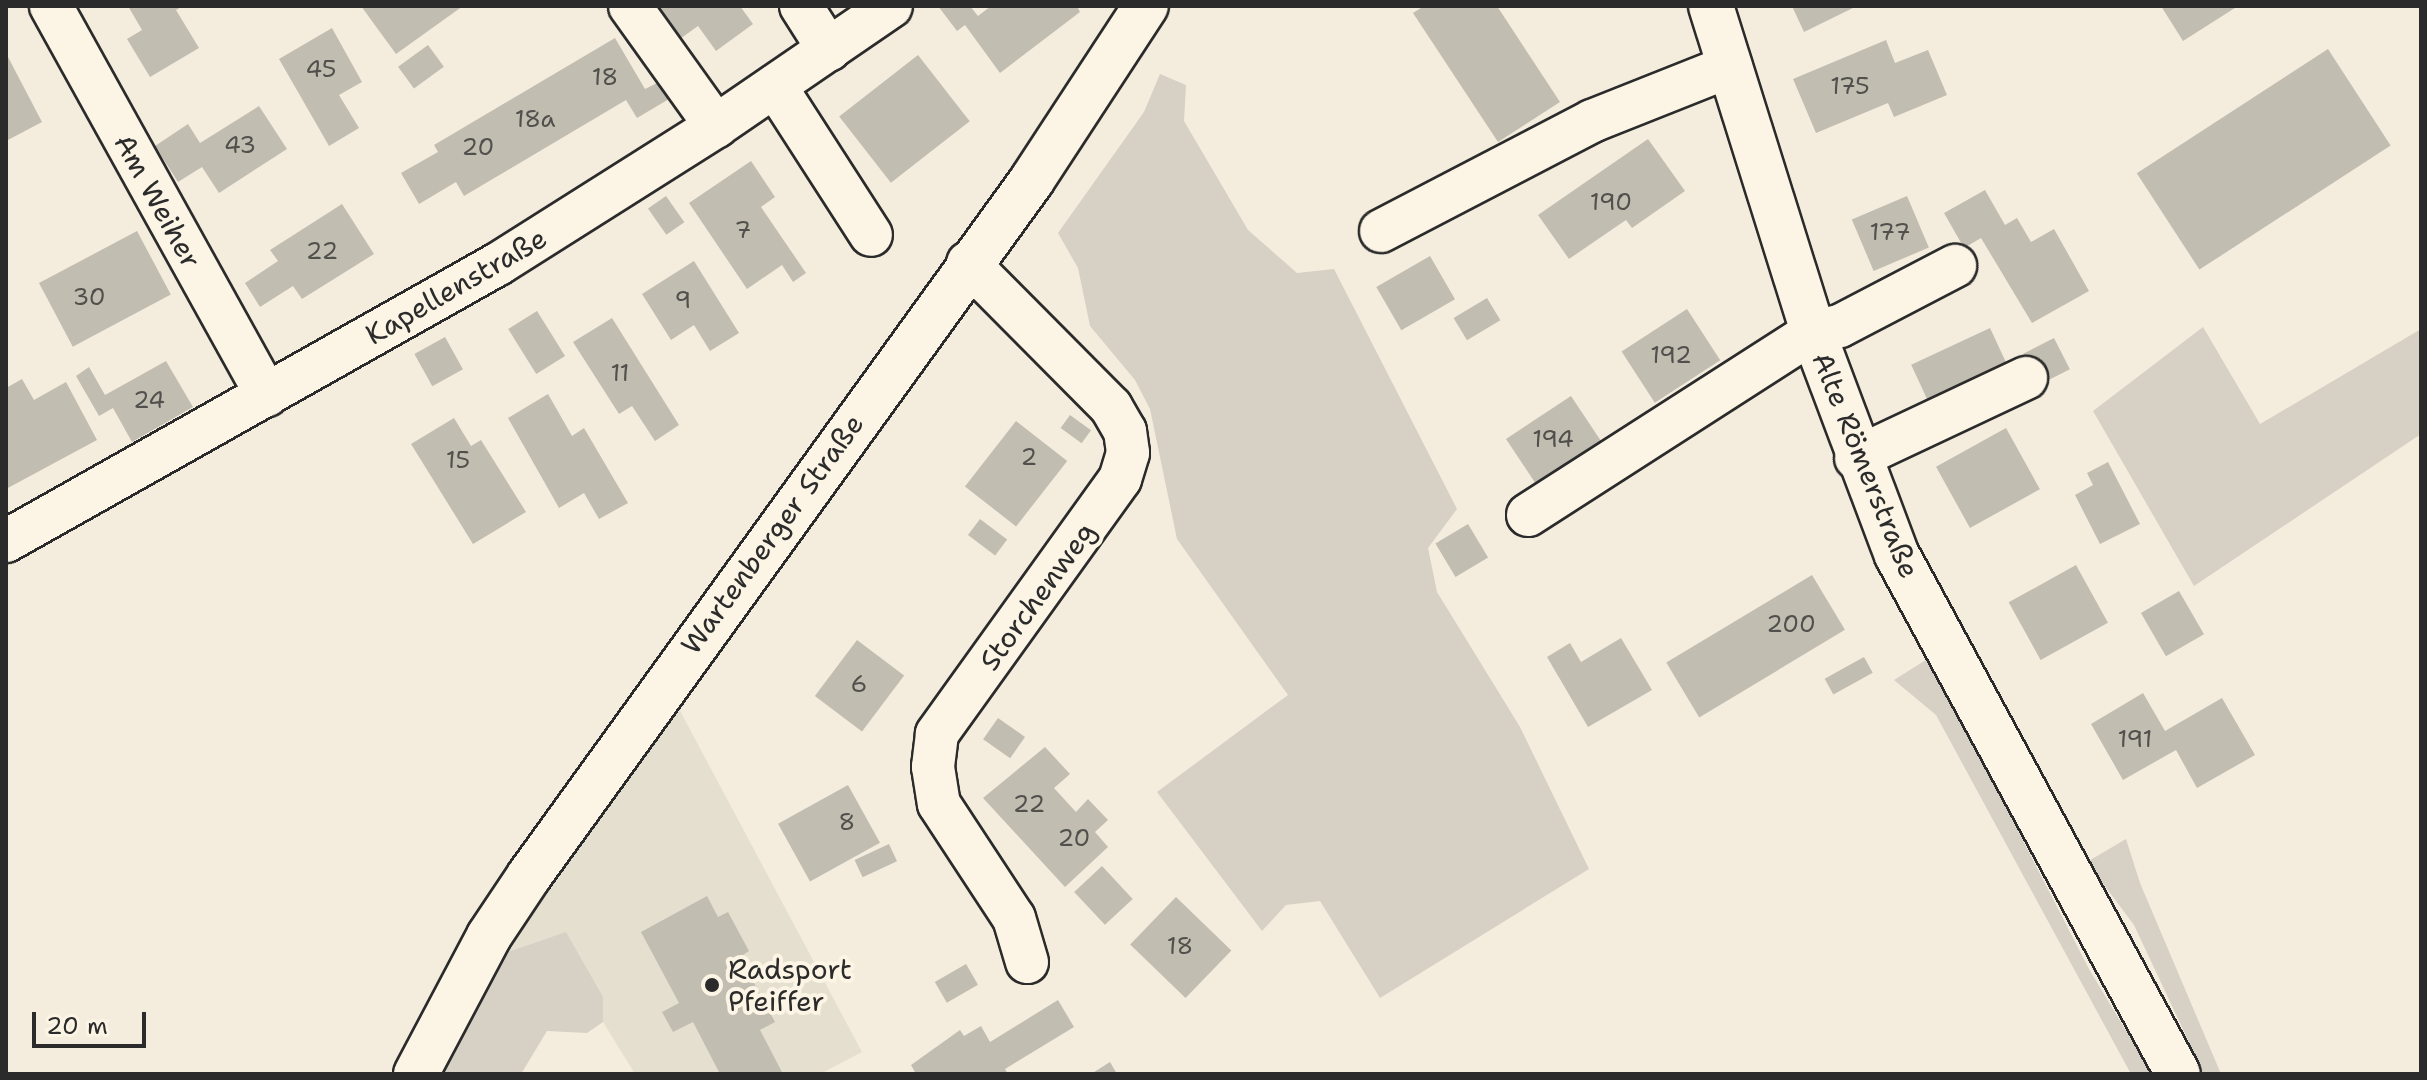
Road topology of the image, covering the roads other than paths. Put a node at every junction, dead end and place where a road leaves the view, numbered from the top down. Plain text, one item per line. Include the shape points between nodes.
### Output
1 (51, 6) edge
2 (630, 6) edge
3 (801, 6) edge
4 (891, 6) edge
5 (1146, 6) edge
6 (1711, 6) edge
7 (829, 50) junction
8 (1730, 66) junction
9 (775, 86) junction
10 (716, 126) junction
11 (1381, 231) dead end
12 (871, 235) dead end
13 (968, 263) junction
14 (1955, 266) dead end
15 (1813, 332) junction
16 (2026, 378) dead end
17 (267, 395) junction
18 (1856, 458) junction
19 (1528, 515) dead end
20 (6, 541) edge
21 (1027, 962) dead end
22 (416, 1074) edge
23 (2178, 1074) edge

1 - 17 street, Am Weiher
2 - 10 street
3 - 7 street
4 - 7 street, Kapellenstraße
5 - 13 main road, Wartenberger Straße via 1032,180
6 - 8 main road, Alte Römerstraße
7 - 9 street, Kapellenstraße
8 - 11 street via 1592,121
8 - 15 main road, Alte Römerstraße
9 - 10 street, Kapellenstraße
9 - 12 street
10 - 17 street, Kapellenstraße via 498,264
13 - 21 street, Storchenweg via 1111,407 1125,431 1128,453 1120,479 937,734 933,767 939,804 1014,918
13 - 22 main road, Wartenberger Straße via 529,876 489,936
14 - 15 street via 1840,326
15 - 18 main road, Alte Römerstraße
15 - 19 street
16 - 18 street
17 - 20 street, Kapellenstraße
18 - 23 main road, Alte Römerstraße via 1897,555

